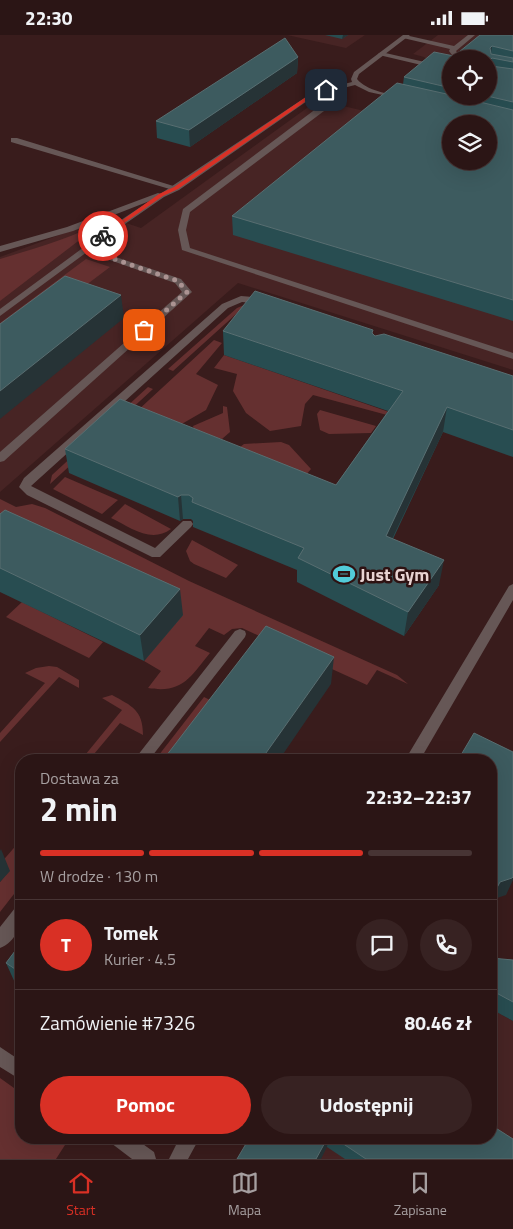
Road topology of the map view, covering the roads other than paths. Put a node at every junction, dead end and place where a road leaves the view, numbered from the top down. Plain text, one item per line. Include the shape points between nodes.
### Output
1 (472, 35) edge
2 (406, 36) edge
3 (455, 48) joint
4 (381, 54) junction
5 (442, 68) edge
6 (356, 83) junction
7 (326, 90) junction
8 (408, 100) edge
9 (14, 140) dead end
10 (176, 188) junction
11 (161, 195) junction
12 (0, 249) edge
13 (85, 249) junction
14 (270, 303) edge
15 (0, 313) edge
16 (513, 356) edge
17 (0, 458) edge
18 (187, 524) dead end
19 (513, 589) edge
20 (240, 634) dead end
21 (146, 754) edge
22 (416, 754) edge
23 (15, 920) edge
24 (0, 939) edge
25 (0, 1056) edge
26 (15, 1067) edge
27 (127, 1144) edge
28 (187, 1144) edge
29 (148, 1159) edge
30 (178, 1159) edge

1 - 3 street
2 - 3 street
2 - 4 street
4 - 5 street
4 - 6 street via 356,73
6 - 7 street
6 - 8 street via 371,91
7 - 10 street via 308,98
7 - 16 street via 329,103 186,211 182,243 186,250
9 - 10 street
10 - 11 street
11 - 12 street via 70,229
11 - 13 street
13 - 15 street
13 - 17 street via 178,281 187,292
14 - 18 street via 252,298 225,305 28,481 26,487 156,554
19 - 22 street
20 - 21 street
23 - 24 street
25 - 26 street
27 - 29 street
28 - 30 street

